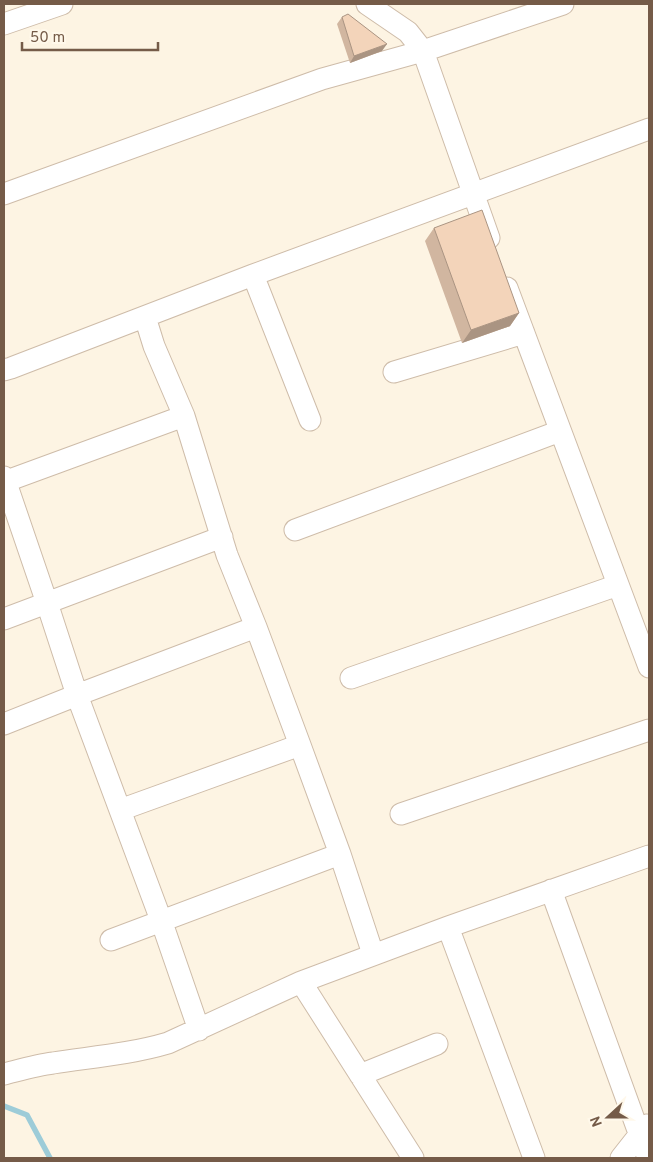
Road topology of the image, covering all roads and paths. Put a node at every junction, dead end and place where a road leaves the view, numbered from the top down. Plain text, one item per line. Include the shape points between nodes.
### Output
1 (62, 4) edge
2 (368, 4) edge
3 (563, 4) edge
4 (4, 24) edge
5 (423, 51) junction
6 (649, 128) edge
7 (4, 194) edge
8 (472, 194) junction
9 (253, 275) junction
10 (145, 317) junction
11 (524, 333) junction
12 (4, 370) edge
13 (394, 372) dead end
14 (184, 416) junction
15 (310, 420) dead end
16 (560, 430) junction
17 (4, 480) edge
18 (295, 530) dead end
19 (222, 537) junction
20 (618, 585) junction
21 (47, 602) junction
22 (4, 619) edge
23 (256, 627) junction
24 (649, 667) edge
25 (351, 678) dead end
26 (77, 695) junction
27 (4, 724) edge
28 (649, 730) edge
29 (300, 745) junction
30 (120, 810) junction
31 (401, 814) dead end
32 (340, 854) junction
33 (648, 862) edge
34 (551, 890) junction
35 (161, 920) junction
36 (448, 927) junction
37 (110, 940) dead end
38 (373, 954) junction
39 (301, 982) junction
40 (199, 1030) junction
41 (437, 1044) dead end
42 (4, 1074) edge
43 (360, 1075) junction
44 (644, 1128) edge
45 (414, 1158) edge
46 (534, 1158) edge
47 (621, 1158) edge
48 (648, 1158) edge

1 - 4 street
2 - 5 street via 408,32
3 - 5 street
5 - 7 street via 322,79
5 - 8 street
6 - 8 street
8 - 9 street
8 - 11 street
9 - 10 street
9 - 15 street
10 - 12 street
10 - 14 street
11 - 13 street
11 - 16 street
14 - 17 street
14 - 19 street
16 - 18 street
16 - 20 street
17 - 21 street
19 - 21 street
19 - 23 street
20 - 24 street
20 - 25 street
21 - 22 street
21 - 26 street
23 - 26 street
23 - 29 street
26 - 27 street
26 - 30 street
28 - 31 street
29 - 30 street
29 - 32 street
30 - 35 street
32 - 35 street
32 - 38 street
33 - 34 street
34 - 36 street
34 - 44 street
35 - 37 street
35 - 40 street
36 - 38 street
36 - 46 street
38 - 39 street
39 - 40 street
39 - 43 street
40 - 42 street via 150,1048 51,1063
41 - 43 street
43 - 45 street
44 - 47 street
44 - 48 street

